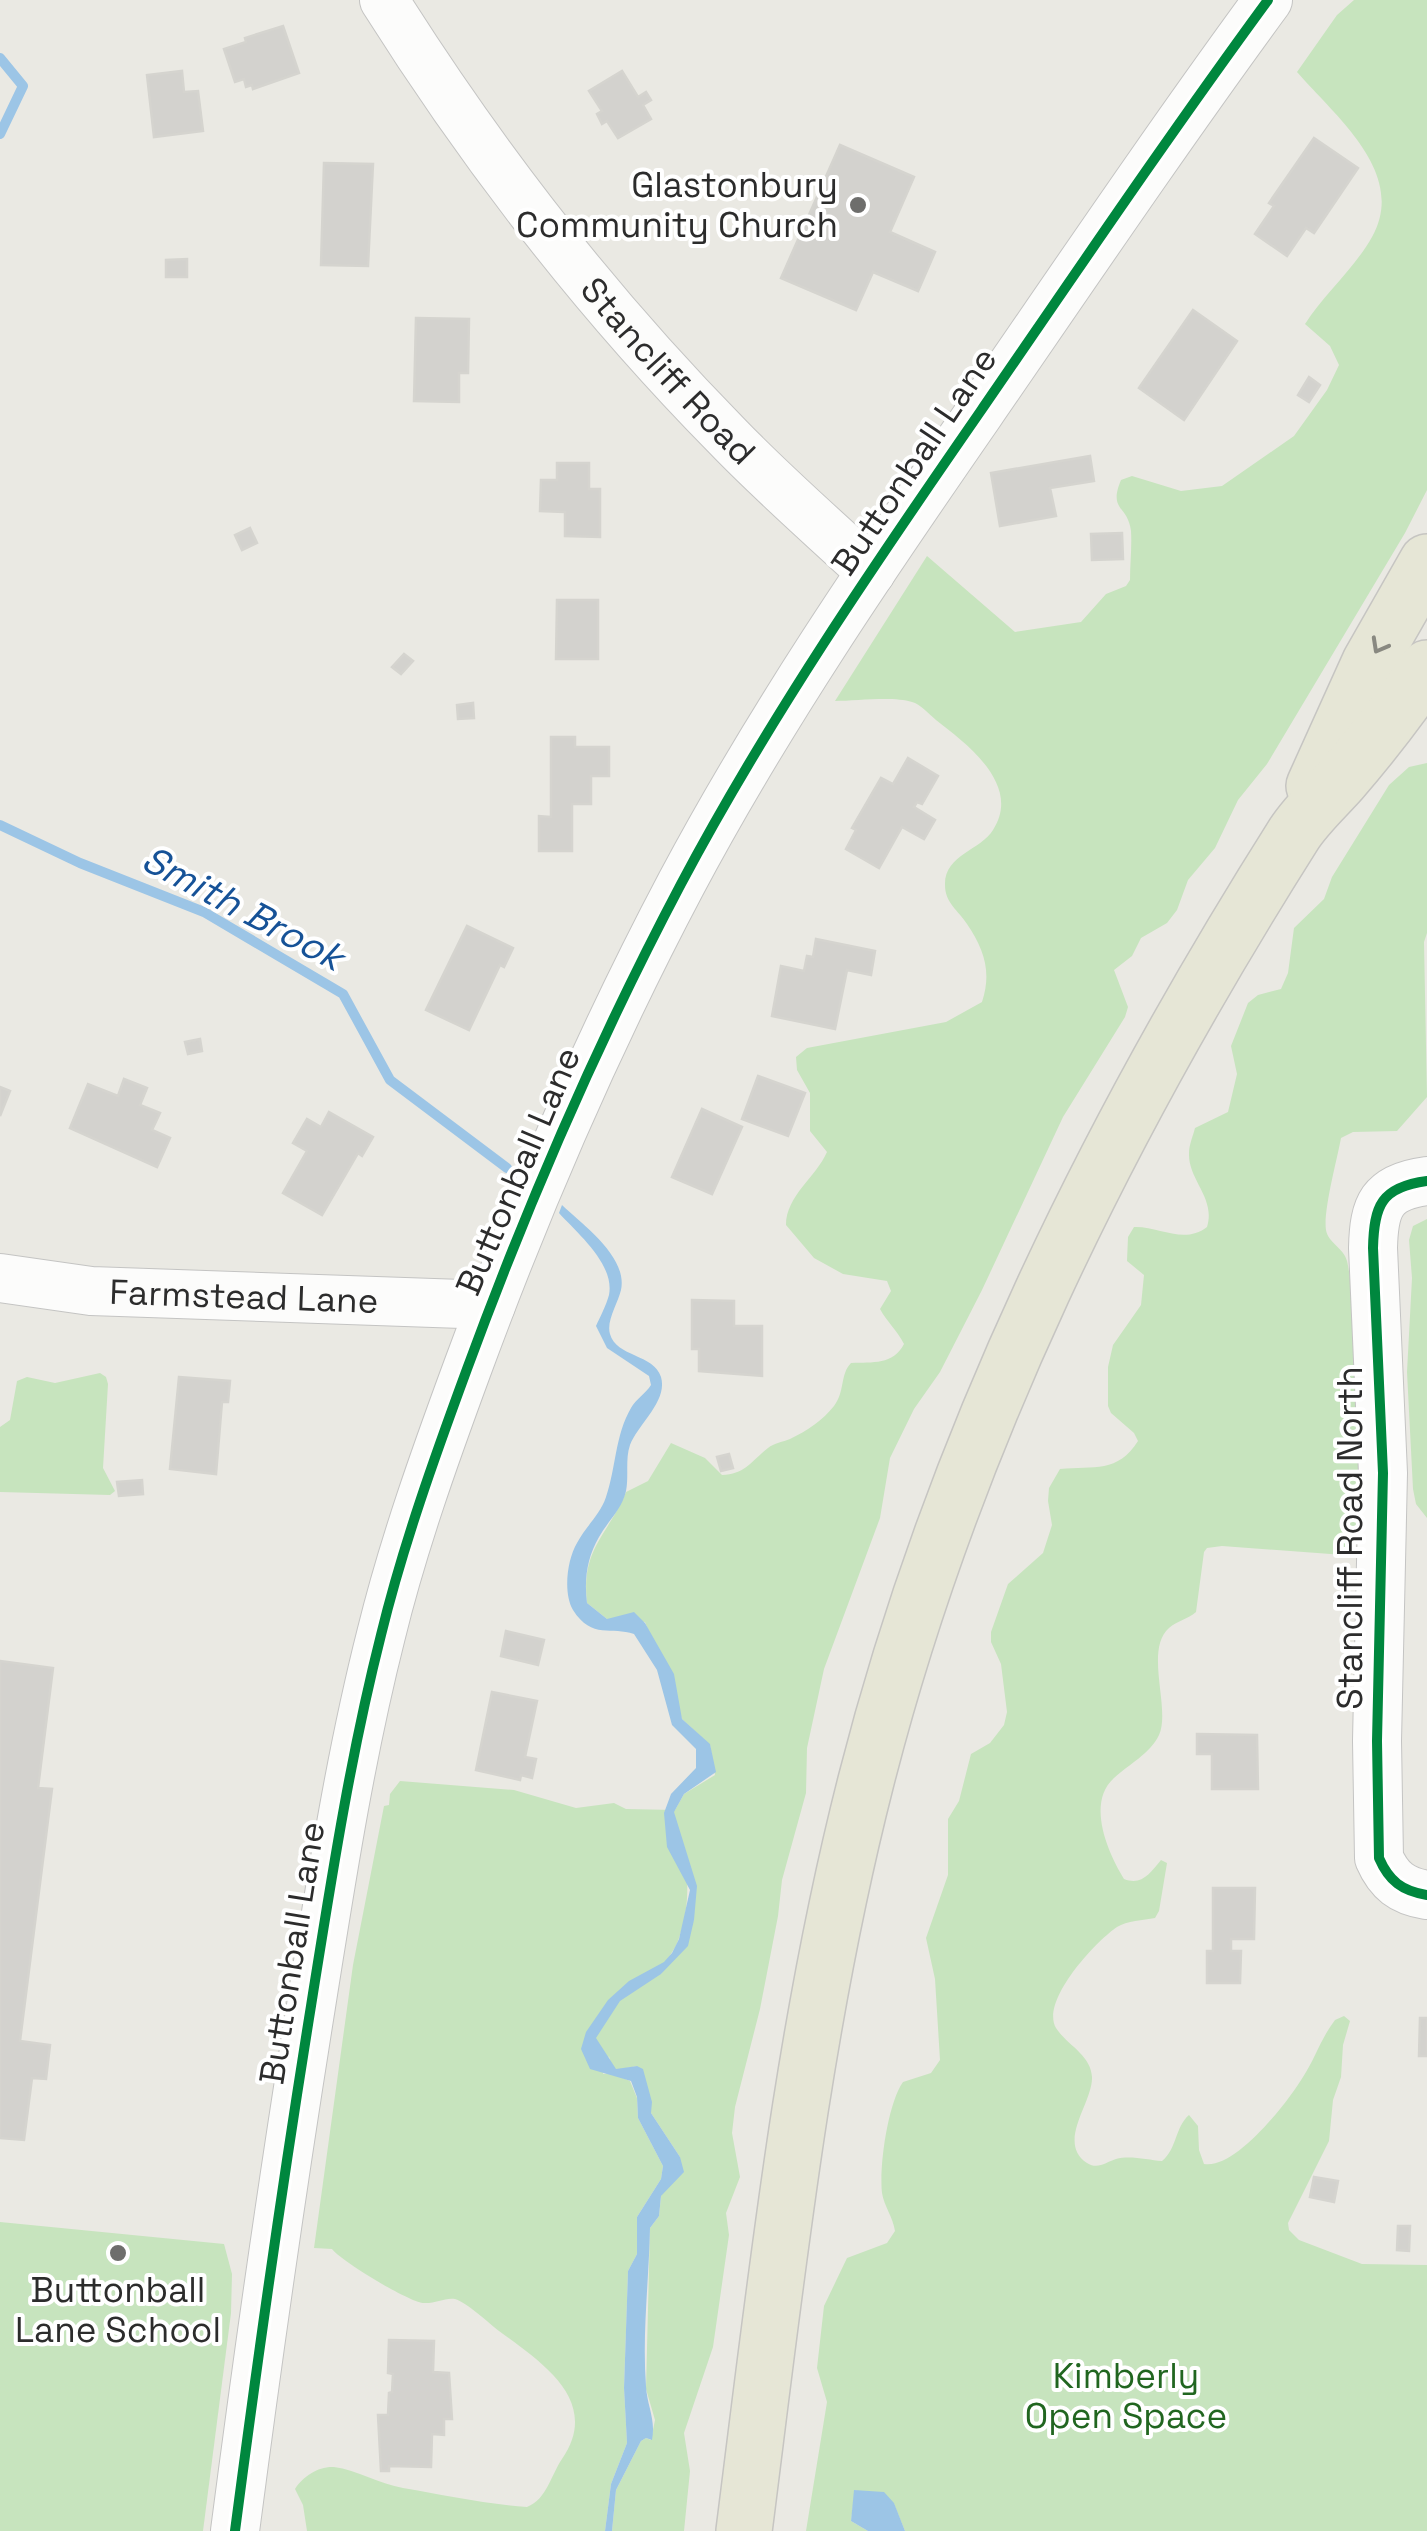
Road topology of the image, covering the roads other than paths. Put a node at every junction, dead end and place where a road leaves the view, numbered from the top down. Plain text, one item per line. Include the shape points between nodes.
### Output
1 (384, 0) edge
2 (1268, 0) edge
3 (1427, 562) edge
4 (871, 572) junction
5 (1427, 668) edge
6 (1299, 826) junction
7 (1427, 1181) edge
8 (0, 1278) edge
9 (491, 1305) junction
10 (1427, 1895) edge
11 (235, 2531) edge
12 (744, 2531) edge

1 - 4 street, Stancliff Road via 470,130 599,298 729,439
2 - 4 street, Buttonball Lane
3 -> 6 main road via 1344,715
4 - 9 street, Buttonball Lane via 684,877 598,1048
5 - 6 main road
6 - 12 main road via 1192,1004 1061,1250 974,1446 915,1612 866,1780 828,1950
7 - 10 street, Stancliff Road North via 1380,1202 1373,1248 1383,1473 1378,1858 1396,1885
8 - 9 street, Farmstead Lane via 91,1291
9 - 11 street, Buttonball Lane via 386,1614 349,1775 278,2211

